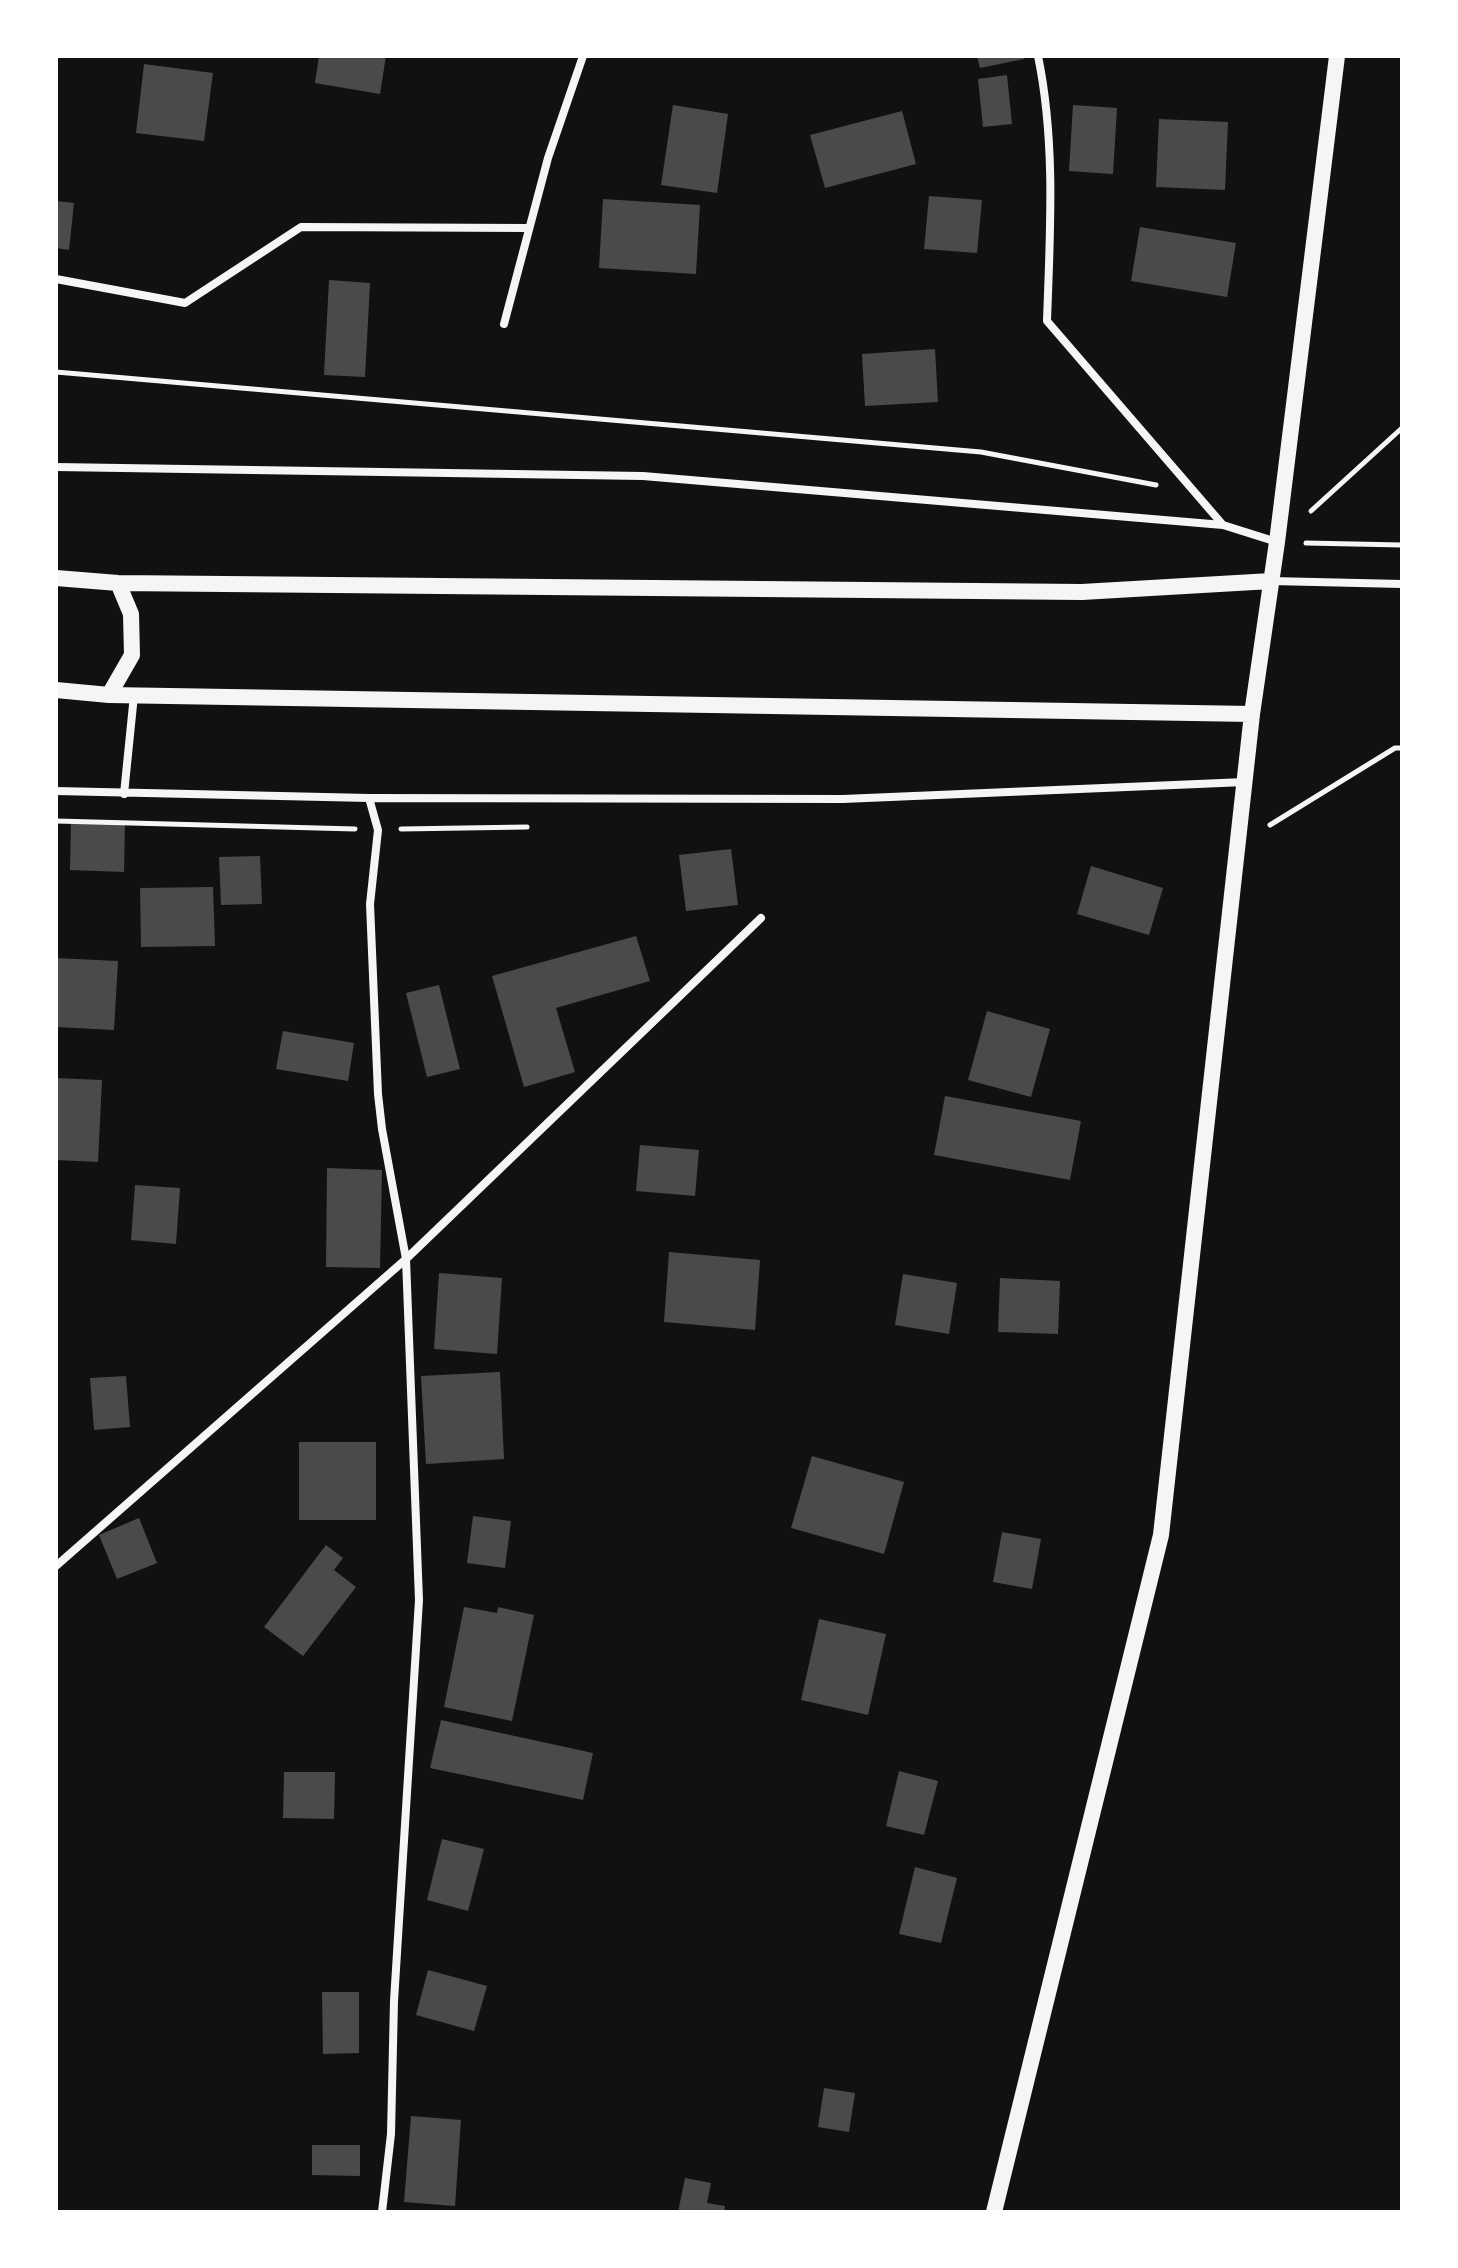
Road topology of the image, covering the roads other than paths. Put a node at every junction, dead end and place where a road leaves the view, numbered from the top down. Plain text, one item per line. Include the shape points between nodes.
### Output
1 (583, 56) edge
2 (1038, 56) edge
3 (1337, 56) edge
4 (529, 228) junction
5 (56, 279) edge
6 (504, 324) dead end
7 (56, 467) edge
8 (1223, 525) junction
9 (1277, 542) junction
10 (56, 578) edge
11 (1271, 581) junction
12 (118, 583) junction
13 (1402, 584) edge
14 (56, 690) edge
15 (109, 695) junction
16 (134, 695) junction
17 (1252, 714) junction
18 (1245, 782) junction
19 (56, 791) edge
20 (124, 794) junction
21 (369, 798) junction
22 (761, 918) dead end
23 (406, 1259) junction
24 (56, 1566) edge
25 (382, 2212) edge
26 (994, 2212) edge

1 - 4 street
2 - 8 street via 1051,194 1047,321
3 - 9 main road
4 - 5 street via 301,227 185,303
4 - 6 street
7 - 8 street via 643,476
8 - 9 street
9 - 11 main road
10 - 12 main road
11 - 12 main road via 1082,592
11 - 13 street
11 - 17 main road
12 - 15 main road via 131,614 132,655
14 - 15 main road
15 - 16 main road
16 - 17 main road
16 - 20 street
17 - 18 main road
18 - 21 street via 843,799
18 - 26 main road via 1161,1535
19 - 20 street
20 - 21 street
21 - 23 street via 378,830 370,904 378,1094
22 - 23 street
23 - 24 street
23 - 25 street via 419,1600 391,2134

